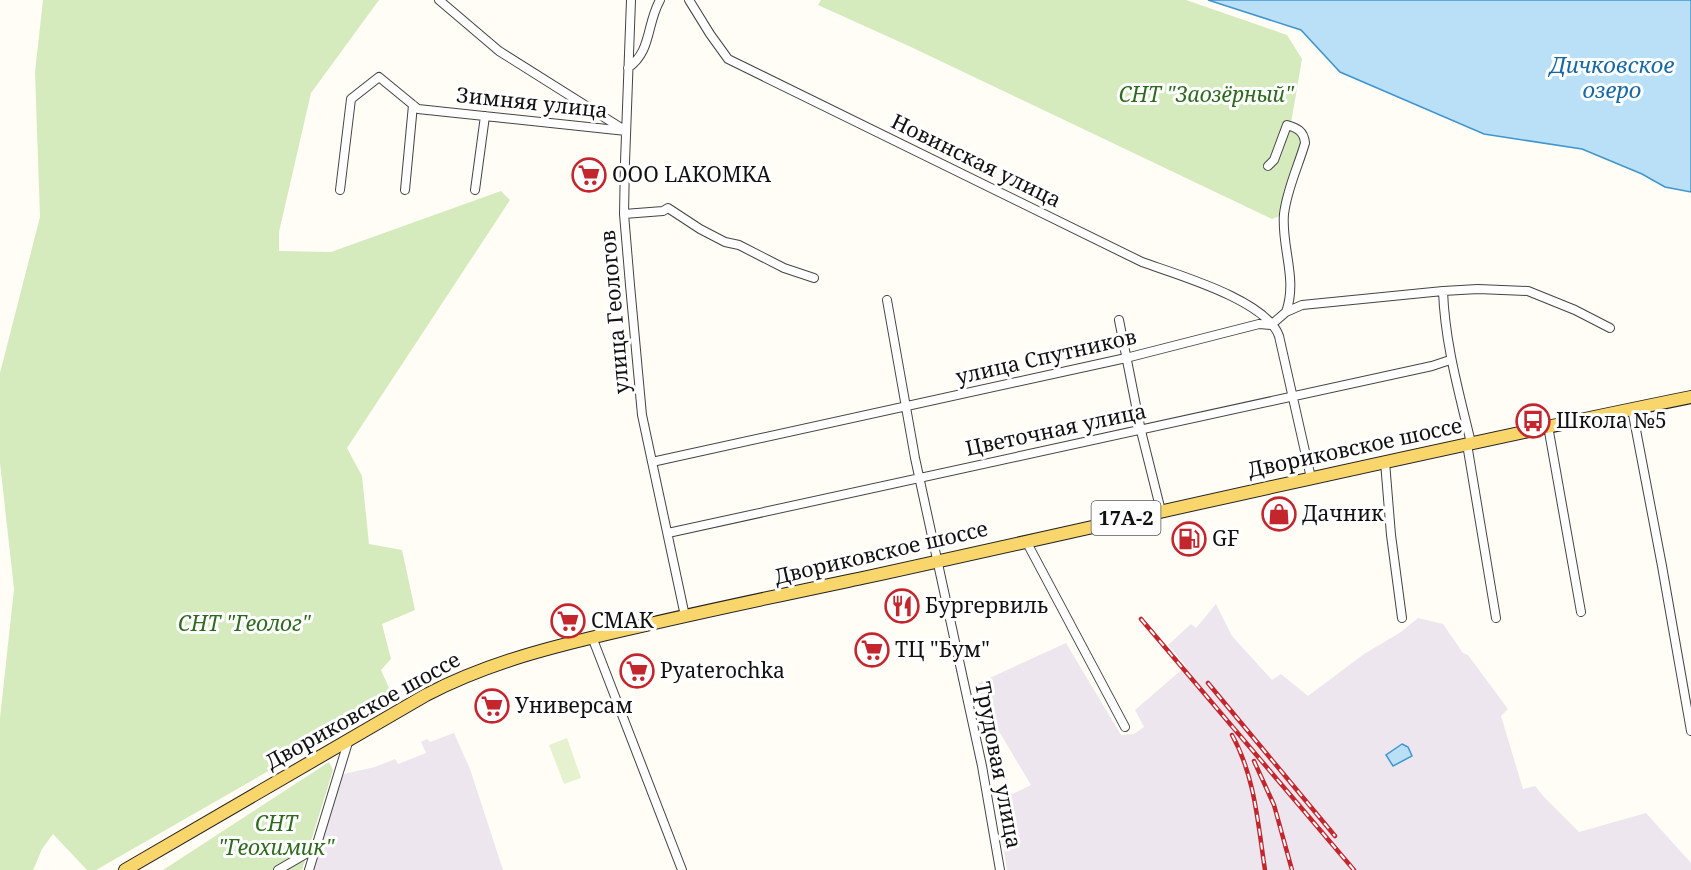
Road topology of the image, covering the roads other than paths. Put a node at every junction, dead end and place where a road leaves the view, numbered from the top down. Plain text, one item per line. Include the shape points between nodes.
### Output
1 (439, 0) edge
2 (631, 0) edge
3 (660, 0) edge
4 (689, 0) edge
5 (628, 68) junction
6 (413, 105) junction
7 (485, 116) junction
8 (626, 131) junction
9 (1268, 166) dead end
10 (405, 189) dead end
11 (340, 190) dead end
12 (476, 190) dead end
13 (624, 214) junction
14 (814, 278) dead end
15 (1443, 291) junction
16 (887, 300) dead end
17 (1286, 312) junction
18 (1119, 320) dead end
19 (1271, 325) junction
20 (1610, 328) dead end
21 (1126, 358) junction
22 (1450, 360) junction
23 (1292, 397) junction
24 (1691, 397) edge
25 (906, 407) junction
26 (1632, 409) junction
27 (1548, 426) junction
28 (1141, 431) junction
29 (1469, 443) junction
30 (652, 462) junction
31 (1385, 462) junction
32 (919, 476) junction
33 (1311, 478) junction
34 (1161, 511) junction
35 (668, 533) junction
36 (1026, 540) junction
37 (937, 561) junction
38 (1581, 612) dead end
39 (685, 616) junction
40 (1402, 618) dead end
41 (1496, 618) dead end
42 (592, 637) junction
43 (1125, 727) dead end
44 (1691, 731) edge
45 (349, 738) junction
46 (316, 848) junction
47 (125, 870) edge
48 (278, 870) edge
49 (309, 870) edge
50 (682, 870) edge
51 (1000, 870) edge

1 - 8 street, Зимняя улица via 499,51
2 - 5 street, улица Геологов
3 - 5 street via 642,56
4 - 19 street, Новинская улица via 728,59 1143,262 1245,303
5 - 8 street, улица Геологов
6 - 7 street, Зимняя улица via 418,109
6 - 10 street
6 - 11 street, Зимняя улица via 379,77 351,99
7 - 8 street, Зимняя улица
7 - 12 street
8 - 13 street, улица Геологов
9 - 17 street via 1287,125 1305,136 1288,189 1284,217 1291,298
13 - 14 street via 668,208 726,242
13 - 30 street, улица Геологов via 642,415
15 - 17 street via 1302,304
15 - 20 street via 1528,291
15 - 22 street
16 - 25 street, Трудовая улица
17 - 19 street
18 - 21 street
19 - 21 street, улица Спутников via 1259,324
19 - 23 street via 1279,336
21 - 25 street, улица Спутников
21 - 28 street
22 - 23 street, Цветочная улица
22 - 29 street
23 - 28 street, Цветочная улица
23 - 33 street
24 - 26 main road, Двориковское шоссе / 17А-2
25 - 30 street, улица Спутников
25 - 32 street, Трудовая улица
26 - 27 main road, Двориковское шоссе / 17А-2
26 - 44 street
27 - 29 main road, Двориковское шоссе / 17А-2
27 - 38 street
28 - 32 street, Цветочная улица
28 - 34 street
29 - 31 main road, Двориковское шоссе / 17А-2
29 - 41 street
30 - 35 street, улица Геологов
31 - 33 main road, Двориковское шоссе / 17А-2
31 - 40 street
32 - 35 street, Цветочная улица
32 - 37 street, Трудовая улица
33 - 34 main road, Двориковское шоссе / 17А-2
34 - 36 main road, Двориковское шоссе / 17А-2
35 - 39 street, улица Геологов
36 - 37 main road, Двориковское шоссе / 17А-2
36 - 43 street
37 - 39 main road, Двориковское шоссе / 17А-2
37 - 51 street, Трудовая улица via 982,766
39 - 42 main road, Двориковское шоссе
42 - 45 main road, Двориковское шоссе via 533,651 470,674
42 - 50 street
45 - 46 street
45 - 47 main road, Двориковское шоссе
46 - 48 street
46 - 49 street

